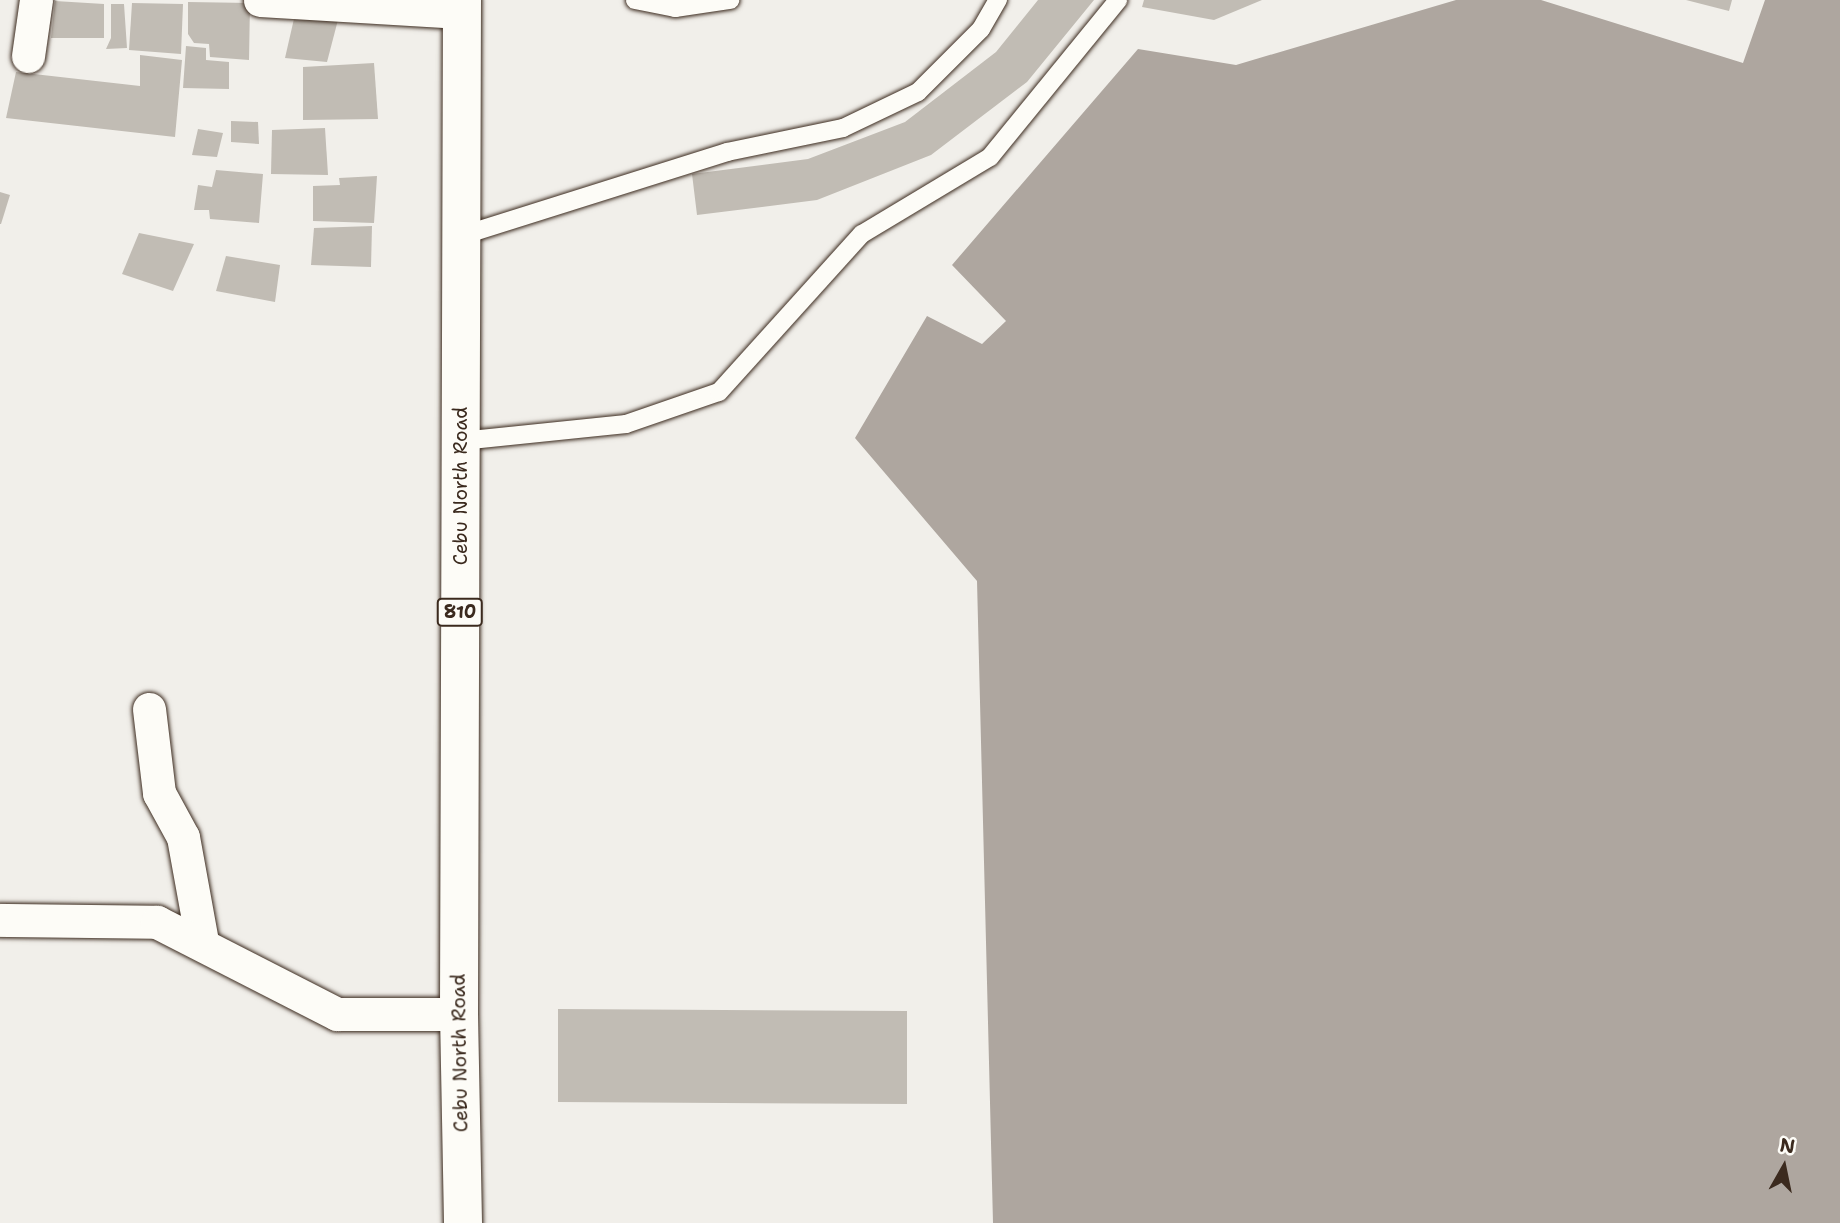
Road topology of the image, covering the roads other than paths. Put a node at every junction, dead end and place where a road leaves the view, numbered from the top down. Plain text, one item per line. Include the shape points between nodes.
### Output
1 (36, 0) edge
2 (260, 0) edge
3 (635, 0) edge
4 (730, 0) edge
5 (998, 0) edge
6 (1118, 0) edge
7 (461, 6) edge
8 (28, 56) dead end
9 (461, 236) junction
10 (461, 441) junction
11 (149, 709) dead end
12 (0, 920) edge
13 (202, 942) junction
14 (459, 1014) junction
15 (463, 1223) edge

1 - 8 street
2 - 7 street
3 - 4 lane via 675,8
5 - 9 lane via 981,29 918,92 843,128 727,152
6 - 10 lane via 990,157 862,234 719,392 626,424
7 - 9 highway, Cebu North Road / 810
9 - 10 highway, Cebu North Road / 810
10 - 14 highway, Cebu North Road / 810
11 - 13 street via 159,793 183,837
12 - 13 street via 157,922
13 - 14 street via 337,1014
14 - 15 highway, Cebu North Road / 810

